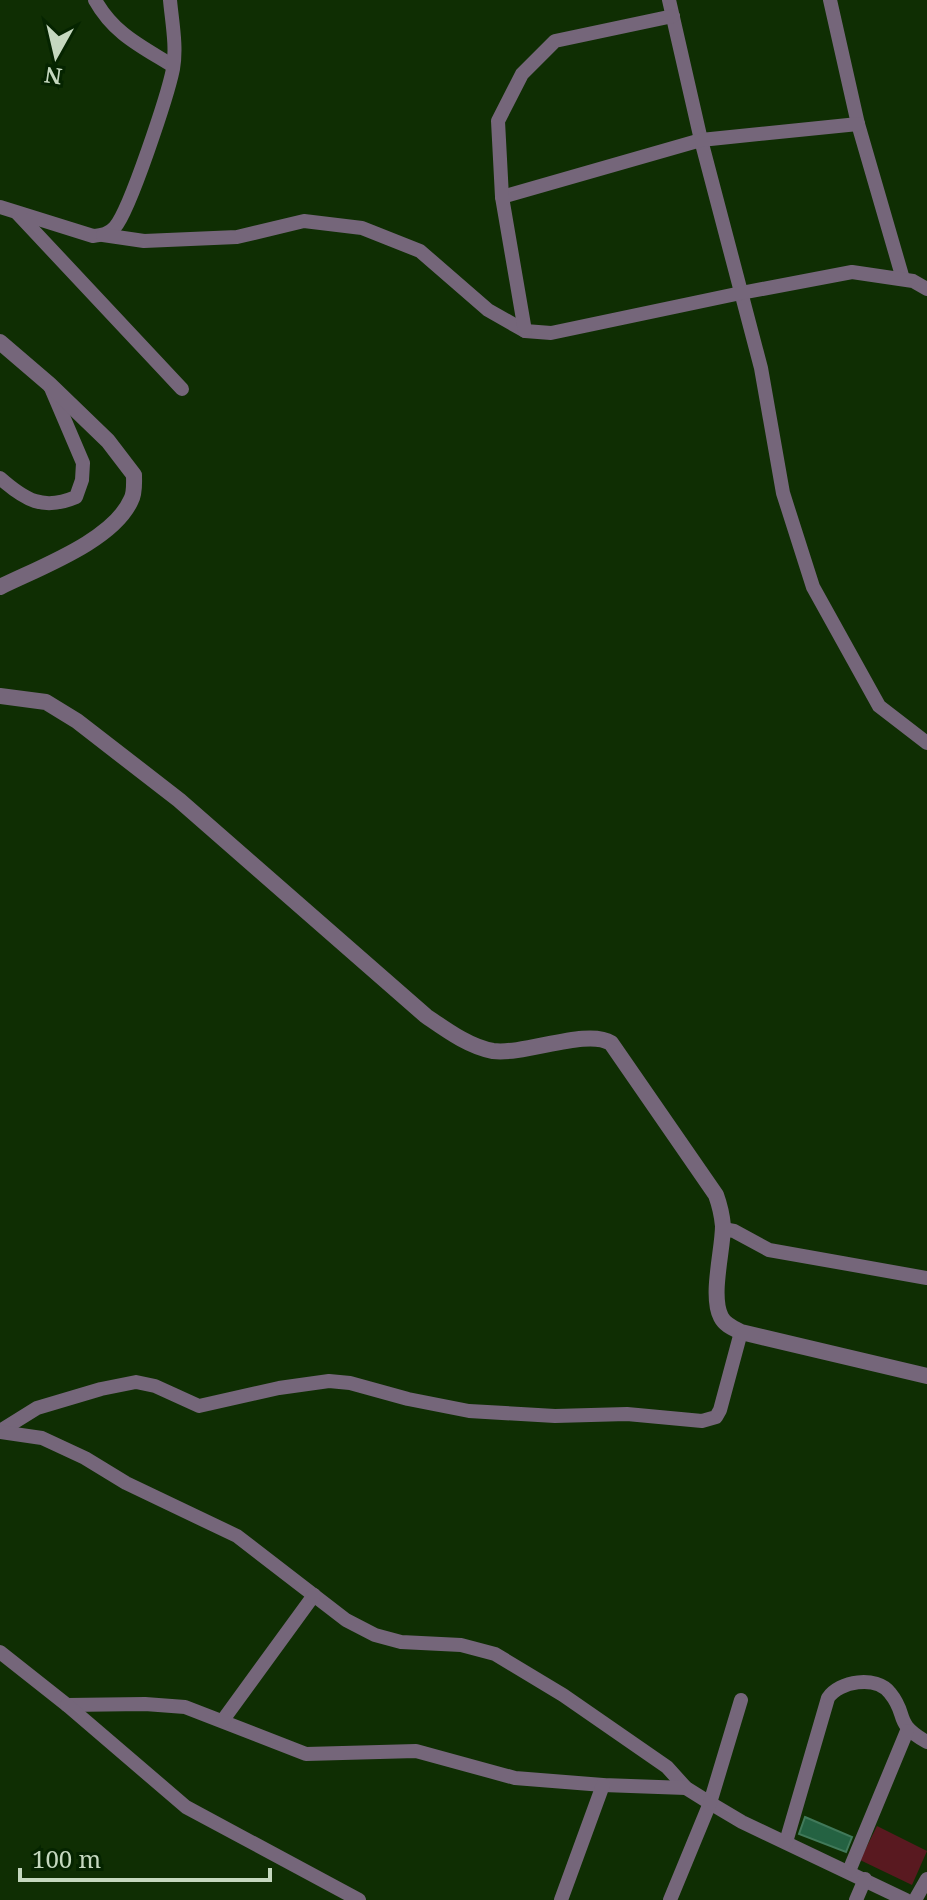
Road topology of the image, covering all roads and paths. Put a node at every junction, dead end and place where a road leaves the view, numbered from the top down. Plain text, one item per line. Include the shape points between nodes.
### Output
1 (95, 0) edge
2 (170, 0) edge
3 (669, 0) edge
4 (830, 0) edge
5 (673, 16) junction
6 (173, 66) junction
7 (858, 124) junction
8 (701, 140) junction
9 (502, 197) junction
10 (0, 207) edge
11 (17, 212) junction
12 (103, 235) junction
13 (903, 279) junction
14 (927, 289) edge
15 (741, 293) junction
16 (525, 331) junction
17 (0, 342) edge
18 (49, 384) junction
19 (182, 389) dead end
20 (0, 478) edge
21 (0, 587) edge
22 (0, 696) edge
23 (927, 743) edge
24 (723, 1229) junction
25 (927, 1278) edge
26 (741, 1332) junction
27 (927, 1376) edge
28 (0, 1432) edge
29 (314, 1595) junction
30 (0, 1652) edge
31 (741, 1700) dead end
32 (67, 1705) junction
33 (223, 1720) junction
34 (907, 1731) junction
35 (927, 1742) edge
36 (603, 1785) junction
37 (686, 1788) junction
38 (710, 1803) junction
39 (786, 1842) junction
40 (849, 1871) junction
41 (865, 1879) junction
42 (927, 1879) edge
43 (359, 1900) edge
44 (561, 1900) edge
45 (670, 1900) edge
46 (856, 1900) edge
47 (906, 1900) edge
48 (915, 1900) edge

1 - 6 street via 119,33
2 - 6 street
3 - 5 street
4 - 7 street
5 - 8 street
5 - 9 street via 555,41 522,74 498,121
6 - 12 street via 125,208 116,226
7 - 8 street
7 - 13 street
8 - 9 street
8 - 15 street
9 - 16 street
10 - 11 street
11 - 12 street
11 - 19 street
12 - 16 street via 144,241 237,237 304,221 362,228 420,251 488,310
13 - 14 street
13 - 15 street via 852,272
15 - 16 street via 551,333
15 - 23 street via 761,368 783,493 813,587 879,706
17 - 18 street
18 - 20 street via 83,463 76,497 58,504 36,502
18 - 21 street via 128,464 134,475 133,498 106,531
22 - 24 street via 46,702 77,721 179,800 450,1033 500,1052 588,1038 611,1043 716,1195
24 - 25 street via 769,1250
24 - 26 street via 717,1303 721,1317
26 - 27 street
26 - 28 street via 720,1410 702,1421 469,1411 329,1381 199,1406 136,1382 37,1408
28 - 29 street via 42,1438 237,1536
29 - 33 street
29 - 37 street via 375,1635 495,1654 667,1767
30 - 32 street
31 - 38 street
32 - 33 street via 185,1707
32 - 43 street via 186,1807
33 - 36 street via 306,1754 416,1751 515,1778
34 - 35 street
34 - 39 street via 890,1692 877,1683 847,1684 833,1691
34 - 40 street
36 - 37 street
36 - 44 street
37 - 38 street
38 - 39 street
38 - 45 street
39 - 40 street
40 - 41 street
41 - 46 street
41 - 47 street
42 - 48 street

